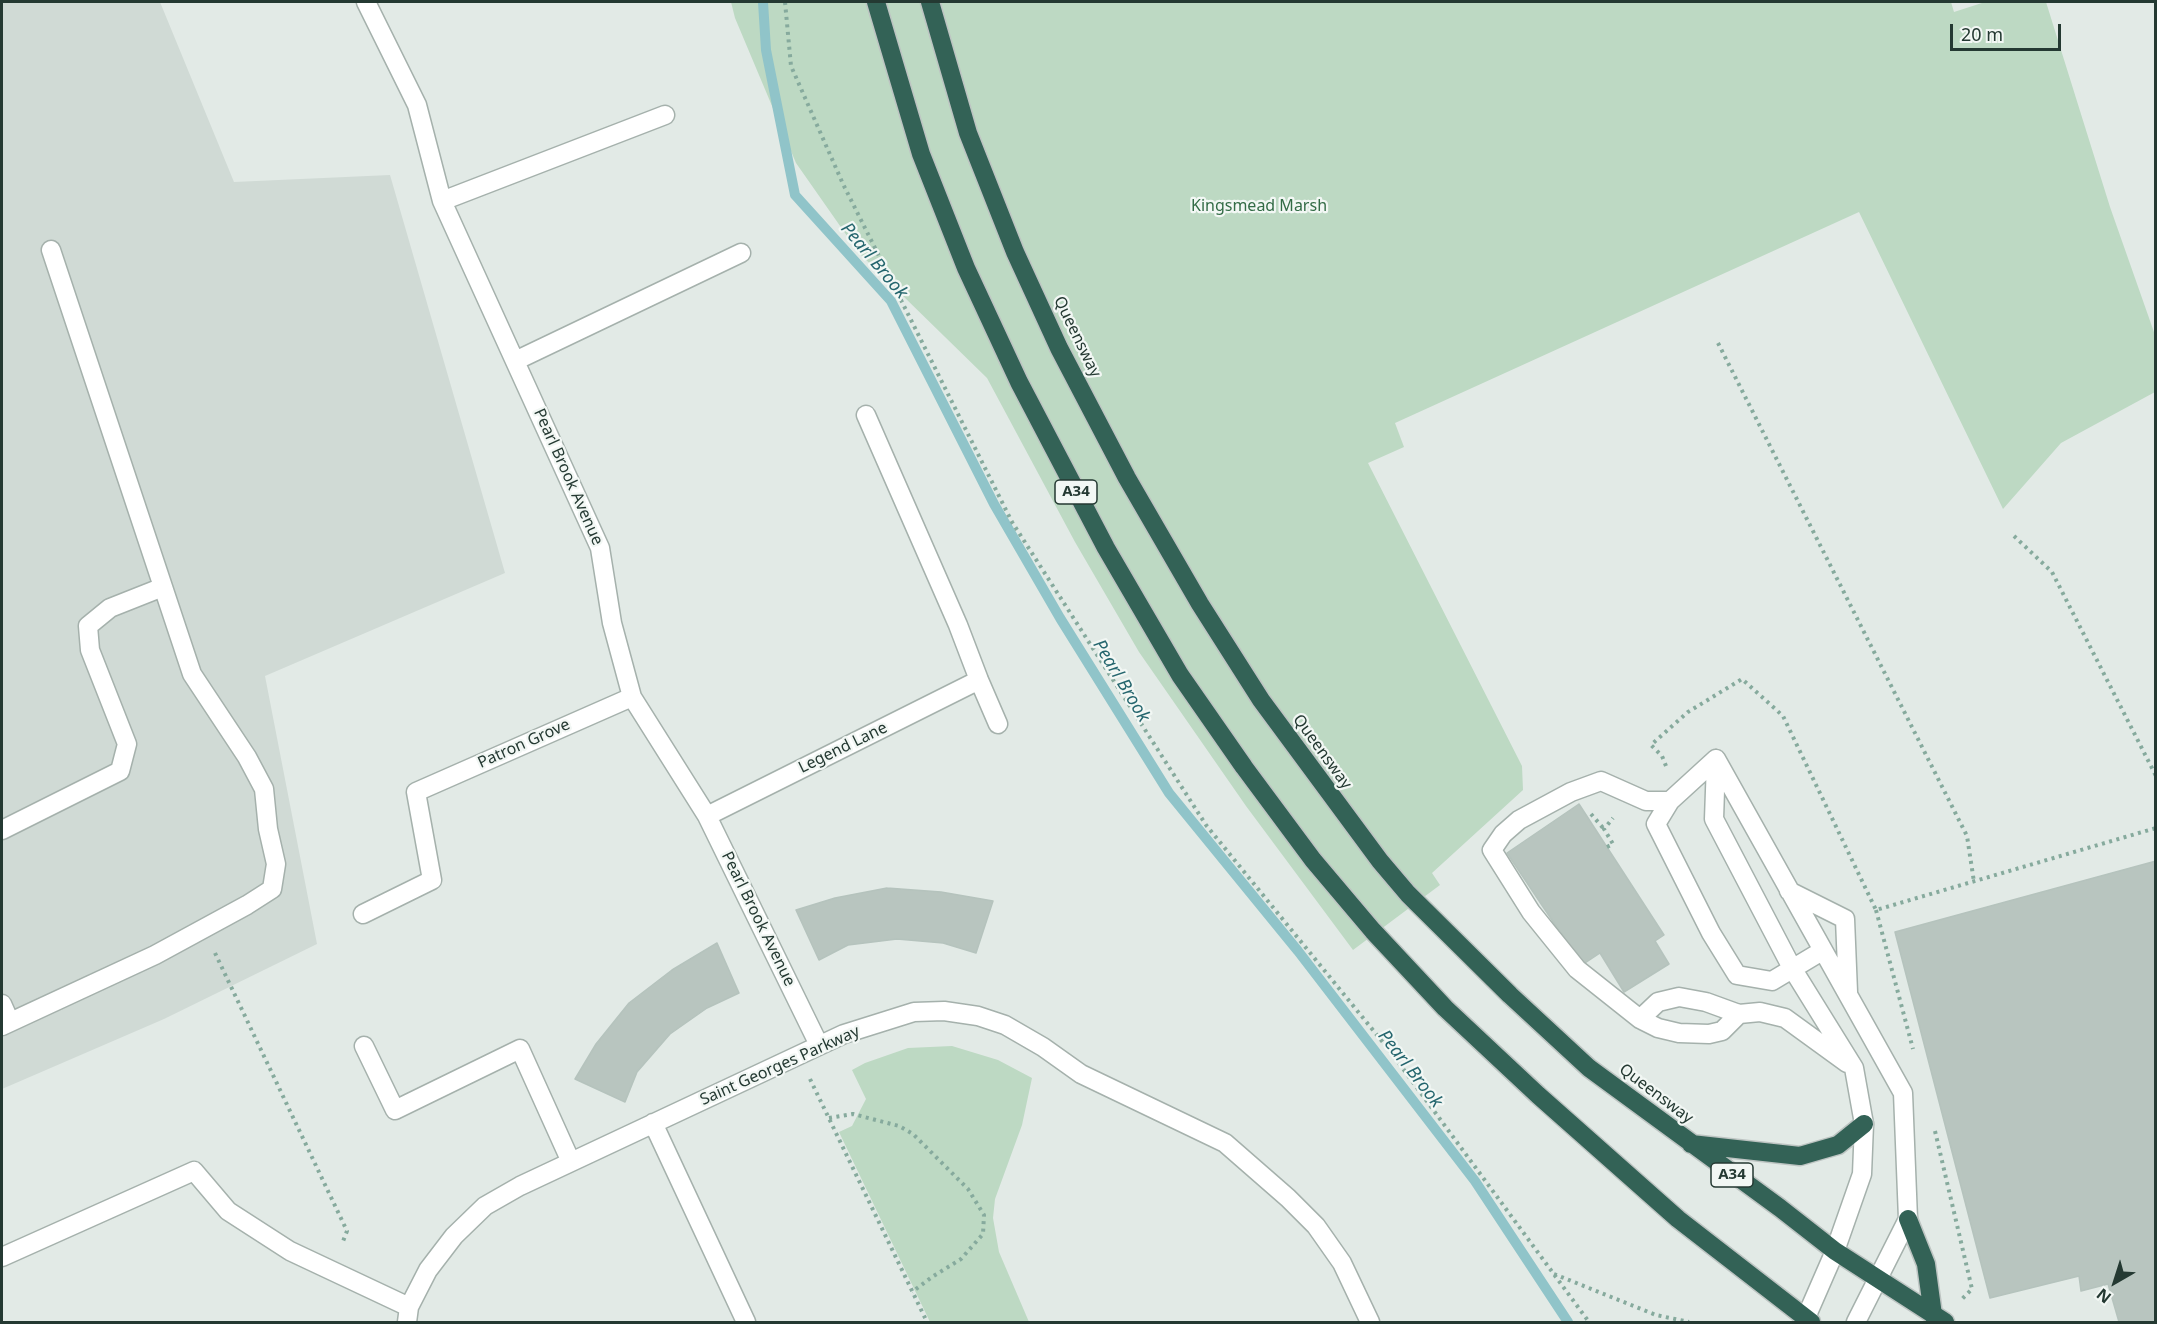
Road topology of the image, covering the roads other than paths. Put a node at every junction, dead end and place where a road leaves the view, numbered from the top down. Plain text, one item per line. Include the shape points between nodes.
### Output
1 (366, 2) edge
2 (876, 2) edge
3 (930, 2) edge
4 (665, 115) dead end
5 (442, 201) junction
6 (51, 250) dead end
7 (741, 253) dead end
8 (515, 362) junction
9 (866, 415) dead end
10 (164, 587) junction
11 (979, 680) junction
12 (632, 697) junction
13 (998, 724) dead end
14 (1716, 759) junction
15 (1670, 801) junction
16 (707, 816) junction
17 (2, 830) edge
18 (1789, 891) junction
19 (363, 914) dead end
20 (1822, 951) junction
21 (1792, 968) junction
22 (1848, 997) junction
23 (2, 1004) edge
24 (1739, 1014) junction
25 (1640, 1018) junction
26 (6, 1024) edge
27 (819, 1045) junction
28 (364, 1046) dead end
29 (1854, 1068) junction
30 (653, 1123) junction
31 (1864, 1124) junction
32 (1689, 1144) junction
33 (572, 1162) junction
34 (1908, 1219) junction
35 (1835, 1251) junction
36 (2, 1257) edge
37 (1878, 1279) junction
38 (408, 1315) edge
39 (1939, 1319) edge
40 (1807, 1321) edge
41 (746, 1323) edge
42 (1370, 1323) edge
43 (1856, 1323) edge

1 - 5 street, Pearl Brook Avenue via 417,105
2 - 40 highway, A34 via 921,154 966,268 1019,382 1100,538 1180,675 1218,730 1313,860 1445,1008 1678,1219
3 - 32 highway, Queensway / A34 via 968,133 1015,252 1059,348 1127,478 1261,700 1408,894 1588,1068
4 - 5 street
5 - 8 street, Pearl Brook Avenue
6 - 10 street
7 - 8 street
8 - 12 street, Pearl Brook Avenue via 600,548 612,624
9 - 11 street
10 - 17 street via 110,608 88,626 90,650 127,744 120,771
10 - 26 street via 192,674 264,789 276,864 272,889 155,955
11 - 13 street
11 - 16 street, Legend Lane
12 - 16 street, Pearl Brook Avenue
12 - 19 street, Patron Grove via 416,792 432,880
14 - 15 street
14 - 18 street
14 - 21 street via 1714,819
15 - 21 street via 1656,824 1711,933 1737,975 1772,981
15 - 25 street via 1646,801 1601,781 1519,820 1492,849 1531,912 1577,969
16 - 27 street, Pearl Brook Avenue
18 - 20 street
18 - 22 street via 1845,919
20 - 21 street
20 - 22 street
21 - 29 street
22 - 34 street via 1903,1094
23 - 26 street
24 - 25 street via 1679,997 1658,1002
24 - 25 street via 1722,1031 1709,1034 1679,1033
24 - 29 street via 1760,1012 1785,1018
27 - 30 street, Saint Georges Parkway
27 - 42 street, Saint Georges Parkway via 914,1012 944,1011 1005,1025 1081,1074 1225,1143 1316,1226 1342,1263
28 - 33 street via 395,1110 520,1049
29 - 31 street
30 - 33 street, Saint Georges Parkway
30 - 41 street
31 - 32 highway via 1838,1145 1800,1156
31 - 35 street via 1862,1174
32 - 35 highway, Queensway / A34
33 - 38 street, Saint Georges Parkway via 485,1206 454,1236 428,1270
34 - 37 street
34 - 39 highway via 1926,1264
35 - 37 highway, Queensway / A34
35 - 40 street
36 - 38 street via 194,1171 228,1211 290,1251 332,1270
37 - 39 highway, Queensway / A34
37 - 43 street

